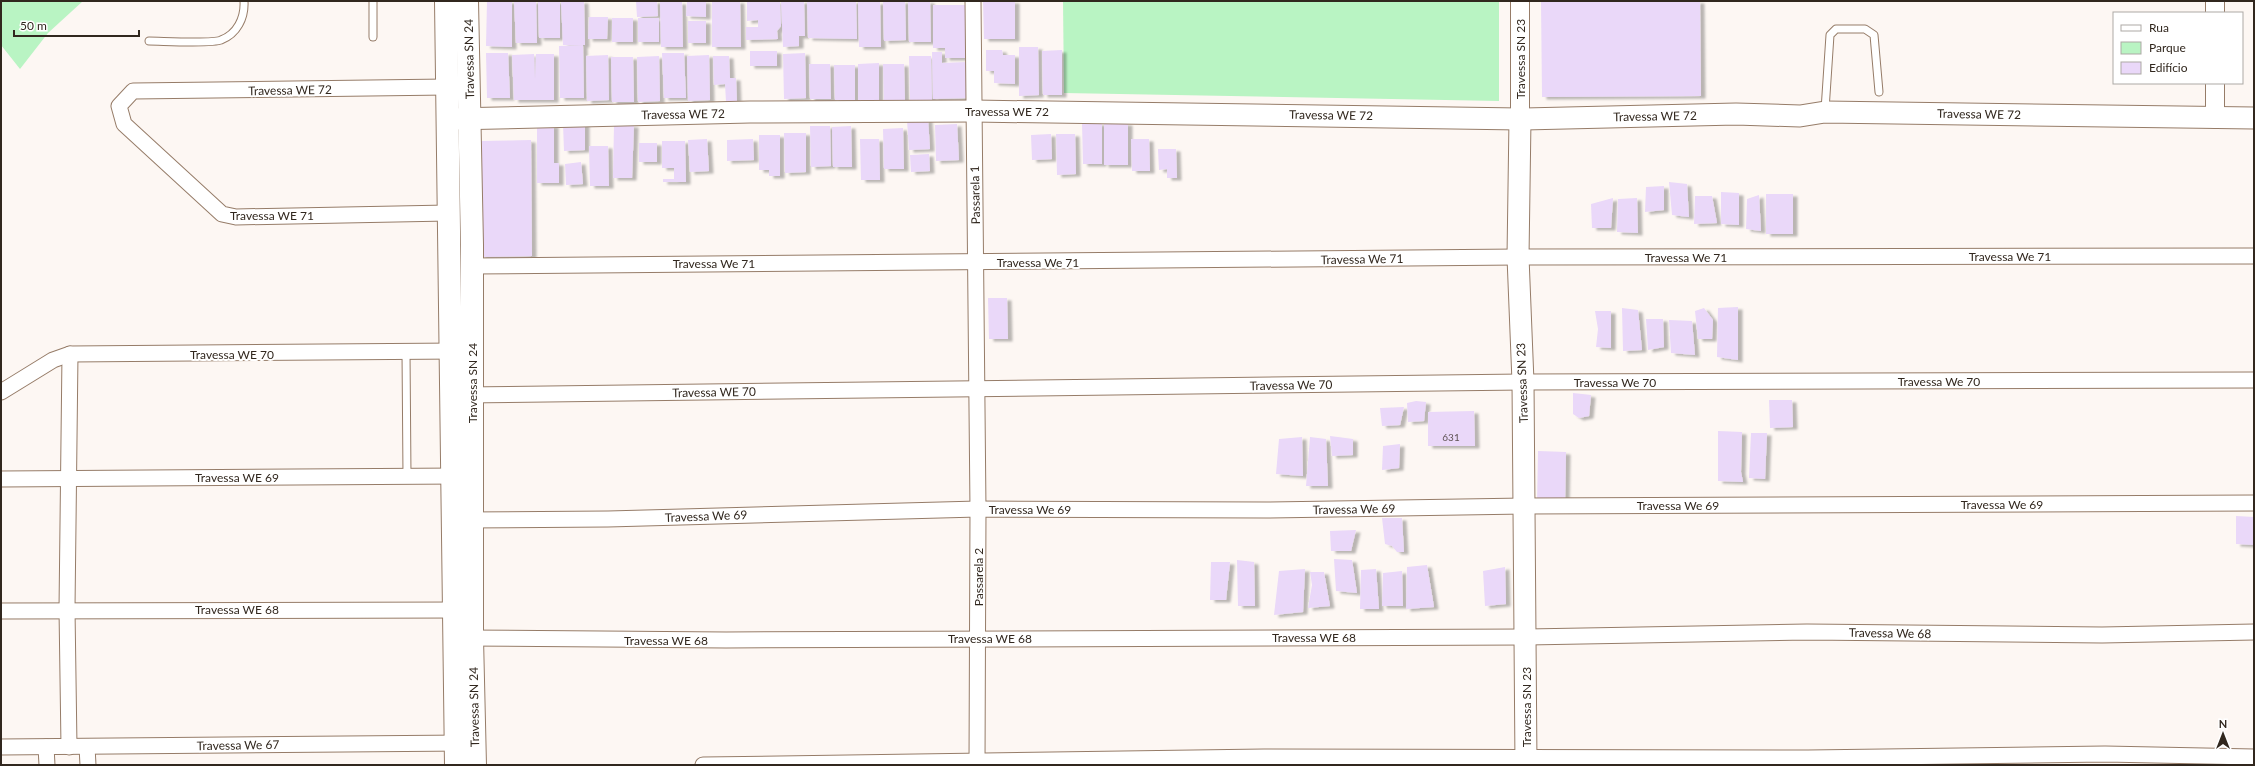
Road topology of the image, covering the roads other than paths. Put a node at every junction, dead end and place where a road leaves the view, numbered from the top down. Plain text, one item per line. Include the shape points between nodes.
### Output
1 (244, 1) edge
2 (373, 1) edge
3 (446, 1) edge
4 (468, 1) edge
5 (973, 1) edge
6 (1520, 1) edge
7 (2215, 1) edge
8 (2215, 12) edge
9 (373, 37) dead end
10 (149, 41) dead end
11 (2215, 84) edge
12 (447, 87) junction
13 (133, 91) joint
14 (1879, 92) dead end
15 (974, 111) junction
16 (1825, 112) junction
17 (470, 118) junction
18 (1520, 118) junction
19 (2215, 118) junction
20 (2254, 118) edge
21 (447, 119) junction
22 (448, 213) junction
23 (2254, 256) edge
24 (1518, 257) junction
25 (976, 262) junction
26 (471, 266) junction
27 (472, 350) junction
28 (450, 351) junction
29 (406, 352) junction
30 (70, 354) junction
31 (2254, 380) edge
32 (1524, 382) junction
33 (976, 390) junction
34 (1, 392) edge
35 (451, 395) junction
36 (472, 395) junction
37 (407, 476) junction
38 (462, 476) junction
39 (68, 478) junction
40 (1, 479) edge
41 (2254, 503) edge
42 (1525, 506) junction
43 (978, 509) junction
44 (463, 520) junction
45 (67, 610) junction
46 (463, 610) junction
47 (1, 611) edge
48 (2254, 632) edge
49 (1526, 637) junction
50 (463, 638) junction
51 (977, 638) junction
52 (465, 743) junction
53 (87, 746) junction
54 (1, 747) edge
55 (46, 747) junction
56 (69, 747) junction
57 (2254, 757) edge
58 (1526, 762) edge
59 (977, 763) edge
60 (47, 765) edge
61 (88, 765) edge
62 (456, 765) edge
63 (475, 765) edge
64 (703, 765) edge

1 - 10 lane via 245,10 239,27 220,41
2 - 9 lane
3 - 12 main road, Travessa SN 24
4 - 17 main road, Travessa SN 24
5 - 15 street, Passarela 1
6 - 18 street, Travessa SN 23
7 - 8 street
11 - 19 street
12 - 13 street, Travessa WE 72
12 - 21 main road, Travessa SN 24
13 - 22 street, Travessa WE 71 via 119,106 124,124 222,214 236,217
14 - 16 lane via 1874,35 1866,29 1836,29 1830,36
15 - 17 main road, Travessa WE 72 via 750,112
15 - 18 main road, Travessa WE 72
15 - 25 street, Passarela 1
16 - 18 main road, Travessa WE 72 via 1800,116 1736,114
16 - 19 main road, Travessa WE 72
17 - 21 main road, Travessa WE 72
17 - 26 main road, Travessa SN 24
18 - 24 main road, Travessa SN 23
19 - 20 main road
21 - 22 main road, Travessa SN 24
22 - 28 main road, Travessa SN 24
23 - 24 street, Travessa We 71
24 - 25 street, Travessa We 71
24 - 32 main road, Travessa SN 23
25 - 26 street, Travessa We 71
25 - 33 street, Passarela 1
26 - 27 main road, Travessa SN 24
27 - 28 street, Travessa WE 70
27 - 36 main road, Travessa SN 24
28 - 29 street, Travessa WE 70
28 - 35 main road, Travessa SN 24
29 - 30 street, Travessa WE 70
29 - 37 lane
30 - 34 street, Travessa WE 70 via 53,360
30 - 39 street
31 - 32 street, Travessa We 70
32 - 33 street, Travessa We 70
32 - 42 main road, Travessa SN 23
33 - 36 street, Travessa WE 70
33 - 43 street, Passarela 2
35 - 36 street, Travessa WE 70
35 - 38 main road, Travessa SN 24
36 - 38 main road, Travessa SN 24
37 - 38 street, Travessa WE 69
37 - 39 street, Travessa WE 69
38 - 44 main road, Travessa SN 24
39 - 40 street, Travessa WE 69
39 - 45 street
41 - 42 street, Travessa We 69
42 - 43 street, Travessa We 69 via 1266,510
42 - 49 main road, Travessa SN 23
43 - 44 street, Travessa We 69
43 - 51 street, Passarela 2
44 - 46 main road, Travessa SN 24
45 - 46 street, Travessa WE 68
45 - 47 street, Travessa WE 68
45 - 56 street
46 - 50 main road, Travessa SN 24
48 - 49 street, Travessa We 68 via 2102,635 1807,632
49 - 51 street, Travessa WE 68
49 - 58 main road, Travessa SN 23
50 - 51 street, Travessa WE 68
50 - 52 main road, Travessa SN 24
51 - 59 street, Passarela 2
52 - 53 street, Travessa We 67
52 - 62 main road, Travessa SN 24
52 - 63 main road, Travessa SN 24
53 - 56 street, Travessa We 67
53 - 61 street
54 - 55 street, Travessa We 67
55 - 56 street, Travessa We 67
55 - 60 street
57 - 58 street via 2105,754
58 - 59 street via 1264,757
59 - 64 street

